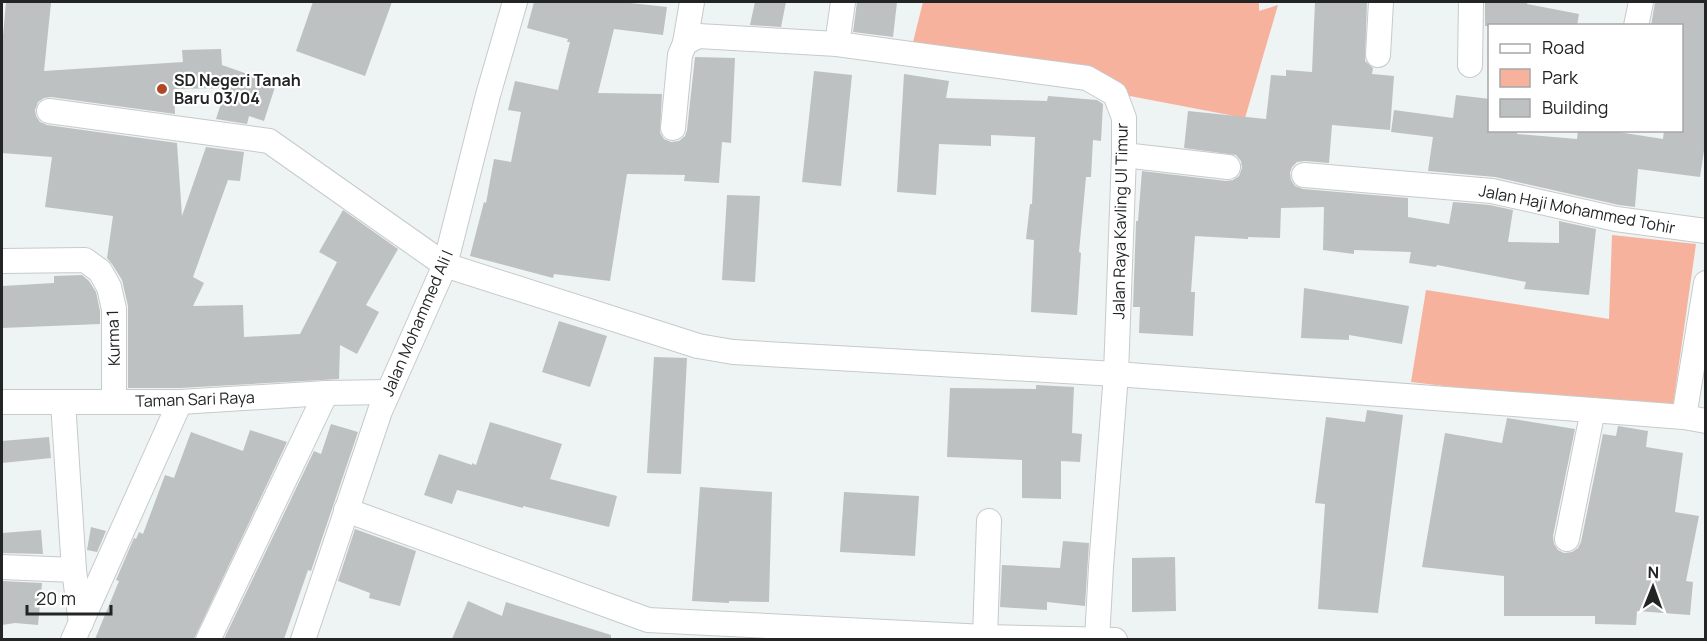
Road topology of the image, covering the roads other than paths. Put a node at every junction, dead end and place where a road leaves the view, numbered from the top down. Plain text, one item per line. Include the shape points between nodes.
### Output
1 (515, 2) edge
2 (692, 2) edge
3 (843, 2) edge
4 (1381, 2) edge
5 (1471, 2) edge
6 (1641, 2) edge
7 (1636, 24) edge
8 (685, 43) junction
9 (837, 44) junction
10 (1378, 55) dead end
11 (1470, 65) dead end
12 (49, 111) dead end
13 (674, 128) dead end
14 (1124, 155) junction
15 (1228, 167) dead end
16 (1304, 175) dead end
17 (1706, 231) edge
18 (2, 261) edge
19 (445, 265) junction
20 (1706, 283) edge
21 (1116, 374) junction
22 (388, 392) junction
23 (326, 393) junction
24 (114, 401) junction
25 (2, 402) edge
26 (63, 402) junction
27 (180, 402) junction
28 (1593, 410) junction
29 (1695, 419) edge
30 (346, 510) junction
31 (989, 521) dead end
32 (1567, 539) dead end
33 (2, 567) edge
34 (74, 570) junction
35 (77, 632) edge
36 (985, 637) junction
37 (208, 639) edge
38 (303, 639) edge
39 (1098, 639) edge
40 (1115, 639) edge

1 - 19 street, Jalan Mohammed Ali I
2 - 8 street
3 - 9 street
4 - 10 street
5 - 11 street
6 - 7 street
8 - 9 street, Jalan Raya Kavling Ul Timur via 698,36
8 - 13 street via 680,55
9 - 14 street, Jalan Raya Kavling Ul Timur via 1087,78 1115,94 1124,118
12 - 19 street via 269,141
14 - 15 street
14 - 21 street, Jalan Raya Kavling Ul Timur
16 - 17 street, Jalan Haji Mohammed Tohir via 1492,191 1616,219
18 - 24 street, Kurma 1 via 85,260 100,271 114,309
19 - 21 street via 710,348
19 - 22 street, Jalan Mohammed Ali I
20 - 29 street
21 - 28 street
21 - 39 street, Jalan Raya Kavling Ul Timur
22 - 23 street, Taman Sari Raya
22 - 30 street, Jalan Mohammed Ali I
23 - 27 street, Taman Sari Raya
23 - 37 street
24 - 26 street, Taman Sari Raya
24 - 27 street, Taman Sari Raya
25 - 26 street, Taman Sari Raya
26 - 34 street
27 - 35 street
28 - 29 street
28 - 32 street
30 - 36 street via 648,620
30 - 38 street, Jalan Mohammed Ali I
31 - 36 street
33 - 34 street
34 - 35 street
36 - 39 street
39 - 40 street

